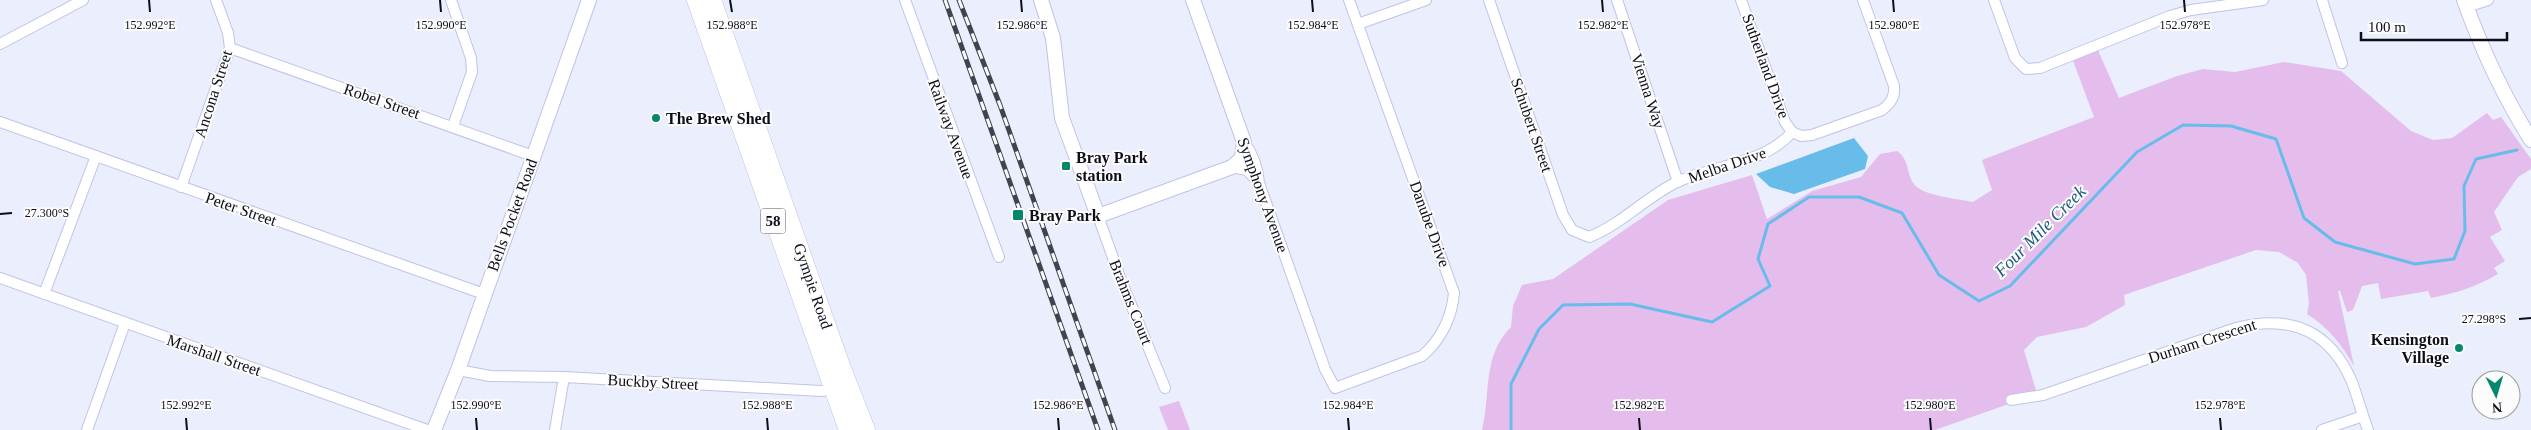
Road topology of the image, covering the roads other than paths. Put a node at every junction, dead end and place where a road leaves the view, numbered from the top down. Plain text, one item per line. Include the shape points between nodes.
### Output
1 (83, 0) edge
2 (216, 0) edge
3 (451, 0) edge
4 (589, 0) edge
5 (696, 0) edge
6 (712, 0) edge
7 (904, 0) edge
8 (1041, 0) edge
9 (1193, 0) edge
10 (1349, 0) edge
11 (1426, 0) edge
12 (1489, 0) edge
13 (1617, 0) edge
14 (1741, 0) edge
15 (1864, 0) edge
16 (1994, 0) edge
17 (2263, 0) edge
18 (2322, 0) edge
19 (2488, 0) edge
20 (2465, 4) edge
21 (1358, 24) junction
22 (0, 44) edge
23 (230, 48) junction
24 (2342, 63) dead end
25 (0, 122) edge
26 (453, 126) junction
27 (1792, 132) junction
28 (2531, 140) edge
29 (1244, 142) junction
30 (96, 156) junction
31 (533, 156) junction
32 (1232, 167) junction
33 (1678, 182) junction
34 (1259, 183) junction
35 (181, 187) junction
36 (1098, 216) junction
37 (1589, 238) joint
38 (999, 257) dead end
39 (0, 278) edge
40 (44, 294) junction
41 (484, 294) junction
42 (125, 324) junction
43 (458, 370) junction
44 (564, 377) junction
45 (841, 388) junction
46 (1165, 388) dead end
47 (1335, 388) joint
48 (2011, 400) dead end
49 (2363, 416) junction
50 (87, 430) edge
51 (428, 430) edge
52 (434, 430) edge
53 (555, 430) edge
54 (848, 430) edge
55 (866, 430) edge
56 (2322, 430) edge
57 (2368, 430) edge

1 - 22 street
2 - 23 street, Ancona Street
3 - 26 street via 471,58 472,72
4 - 31 street, Bells Pocket Road
5 - 45 highway, Gympie Road / 58
6 - 45 highway, Gympie Road / 58
7 - 38 street, Railway Avenue
8 - 36 street via 1053,38 1062,118
9 - 29 street, Symphony Avenue
10 - 21 street, Danube Drive
11 - 21 street
12 - 37 street, Schubert Street via 1563,215 1572,230
13 - 33 street, Vienna Way
14 - 27 street, Sutherland Drive via 1785,122
15 - 27 street via 1894,86 1893,98 1882,110 1812,135
16 - 17 street via 2015,58 2026,69 2040,68 2190,10
18 - 24 street
19 - 20 street
20 - 28 street via 2486,60
21 - 47 street, Danube Drive via 1450,279 1454,293 1453,309 1432,347 1422,356
23 - 26 street, Robel Street
23 - 35 street, Ancona Street
25 - 30 street, Peter Street
26 - 31 street, Robel Street
27 - 33 street, Melba Drive via 1774,149
29 - 32 street via 1242,158
29 - 34 street, Symphony Avenue
30 - 35 street, Peter Street
30 - 40 street
31 - 41 street, Bells Pocket Road
32 - 34 street via 1247,170
32 - 36 street
33 - 37 street, Melba Drive via 1621,222
34 - 47 street, Symphony Avenue via 1324,369
35 - 41 street, Peter Street
36 - 46 street, Brahms Court
39 - 40 street, Marshall Street
40 - 42 street, Marshall Street
41 - 43 street, Bells Pocket Road
42 - 50 street
42 - 51 street, Marshall Street
43 - 44 street, Buckby Street via 475,375
43 - 52 street, Bells Pocket Road
44 - 45 street, Buckby Street
44 - 53 street
45 - 54 highway, Gympie Road / 58
45 - 55 highway, Gympie Road / 58
48 - 49 street, Durham Crescent via 2043,395 2236,328 2258,322 2277,322 2317,334 2343,364
49 - 56 street
49 - 57 street, Durham Crescent

